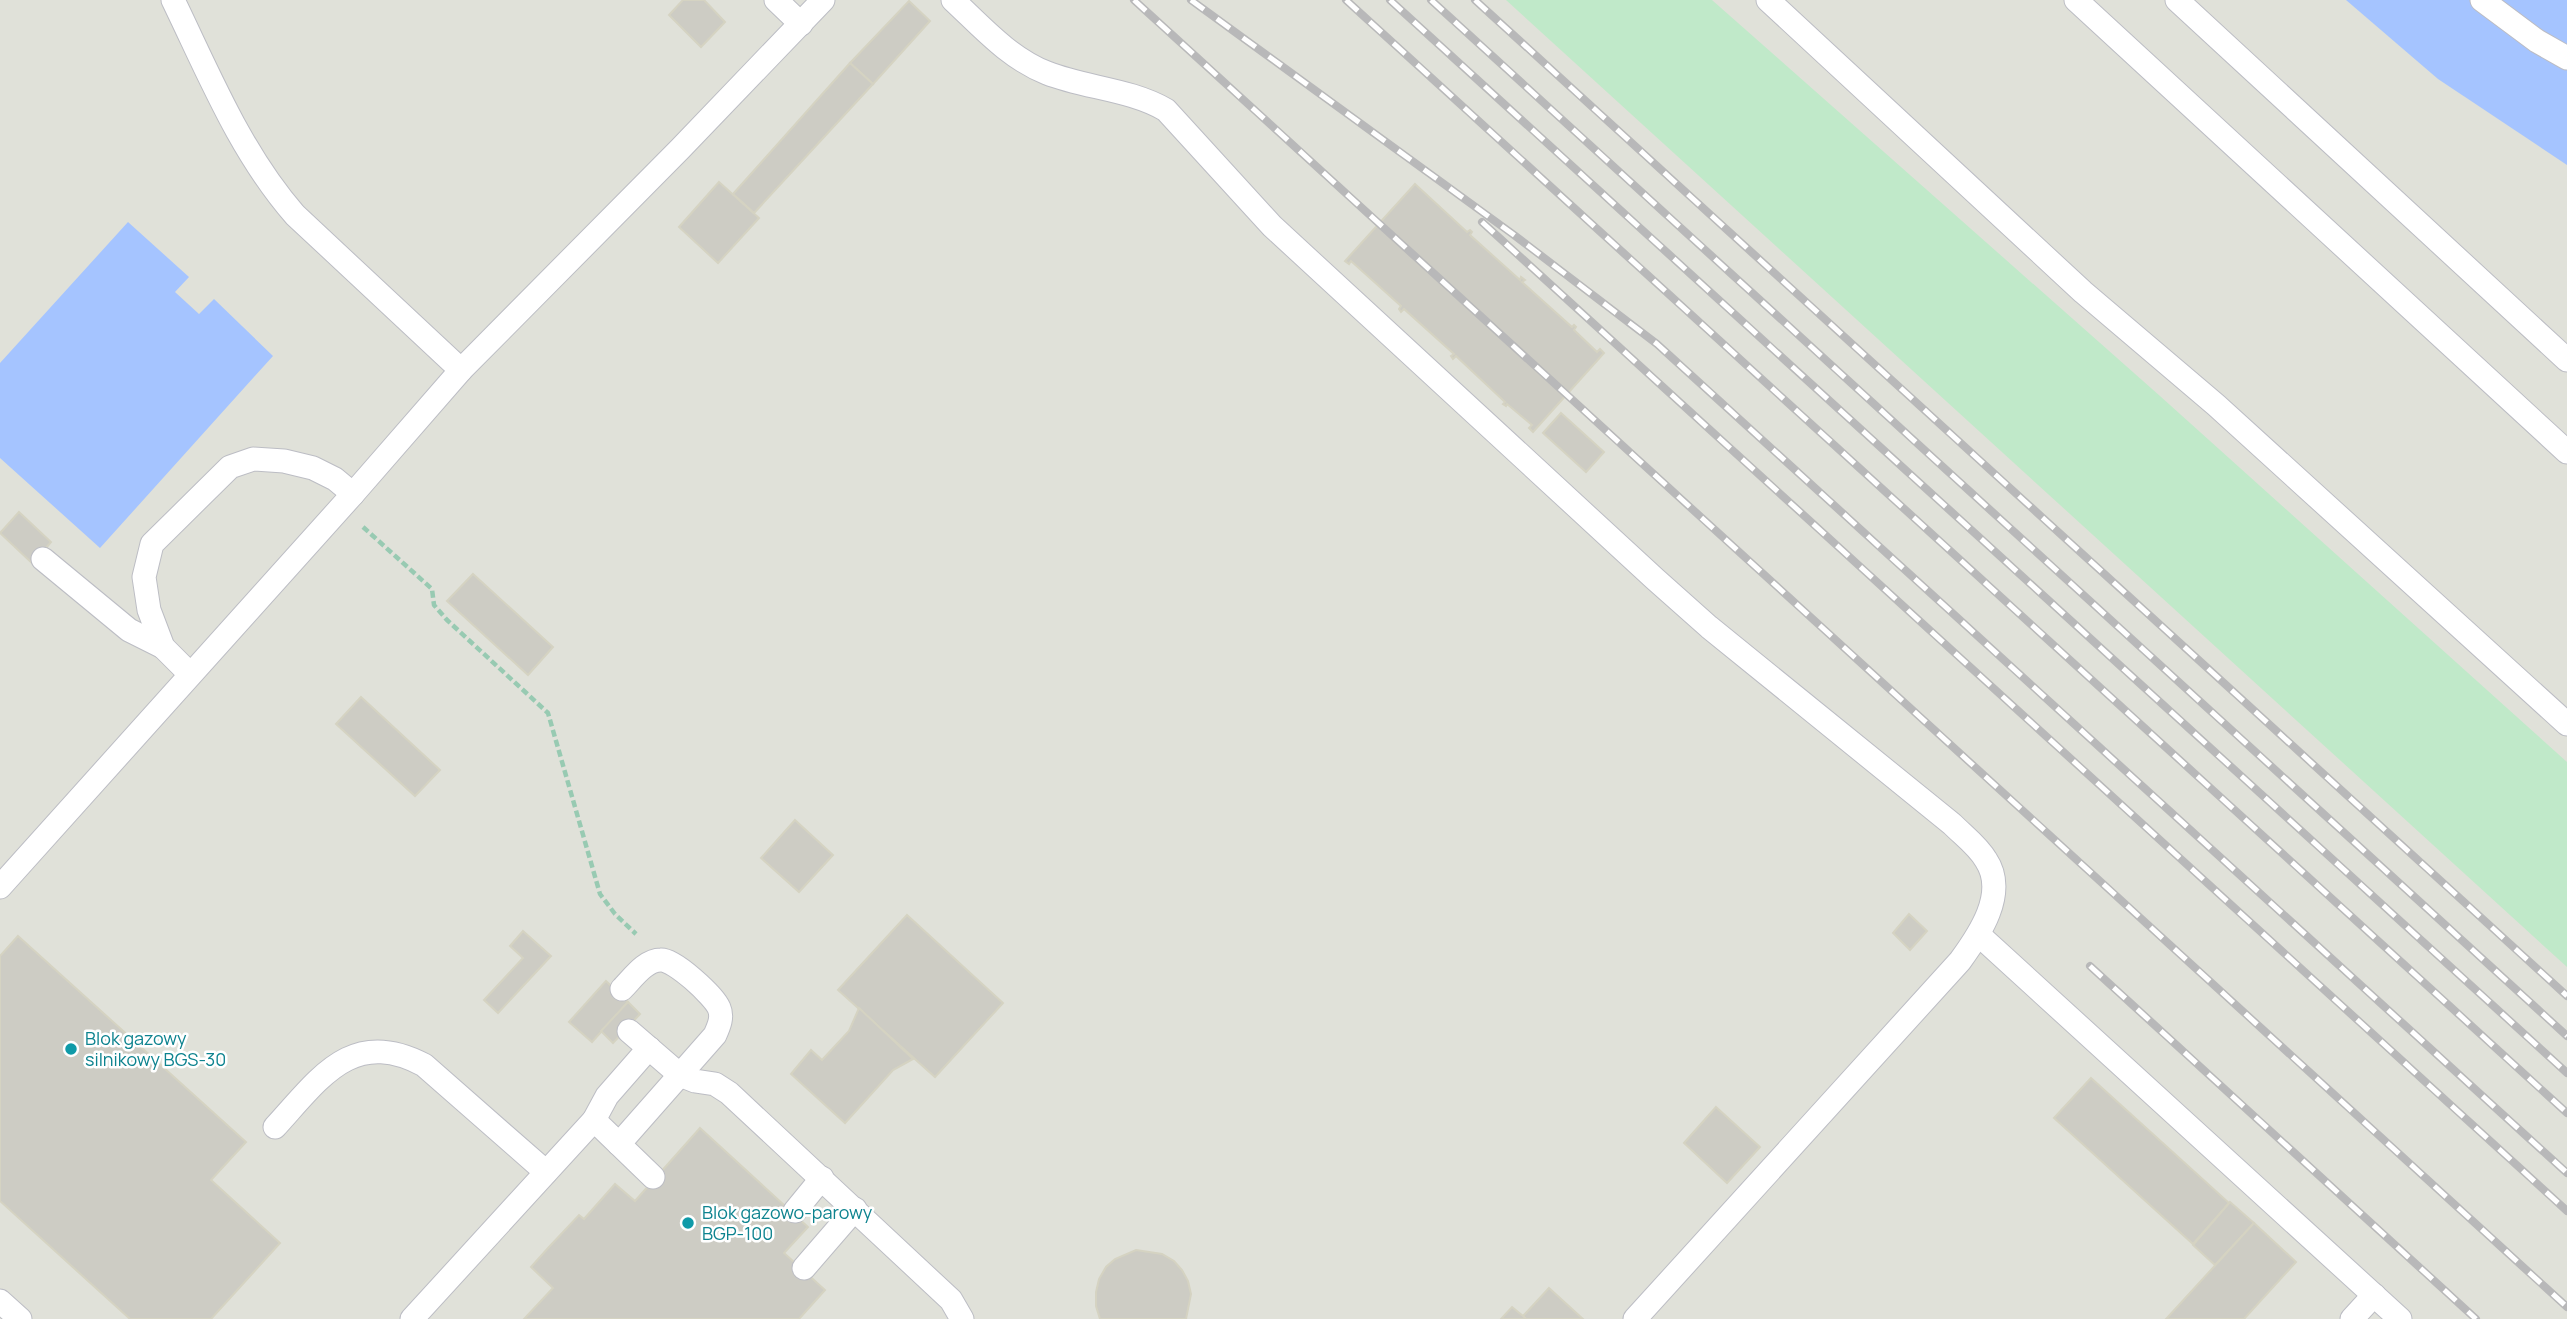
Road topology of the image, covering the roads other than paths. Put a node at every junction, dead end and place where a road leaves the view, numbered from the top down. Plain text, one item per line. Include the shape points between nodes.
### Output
1 (173, 0) edge
2 (776, 0) edge
3 (823, 0) edge
4 (953, 0) edge
5 (1768, 0) edge
6 (2076, 0) edge
7 (2177, 0) edge
8 (2482, 0) edge
9 (801, 24) junction
10 (2567, 58) edge
11 (2567, 360) edge
12 (461, 370) junction
13 (2567, 452) edge
14 (347, 501) junction
15 (43, 559) dead end
16 (163, 647) junction
17 (191, 674) junction
18 (2567, 724) edge
19 (0, 887) edge
20 (1979, 935) junction
21 (622, 989) dead end
22 (629, 1031) dead end
23 (649, 1048) junction
24 (680, 1074) junction
25 (594, 1120) junction
26 (275, 1127) dead end
27 (619, 1144) junction
28 (547, 1172) junction
29 (653, 1177) dead end
30 (822, 1178) junction
31 (855, 1209) junction
32 (795, 1210) dead end
33 (804, 1268) dead end
34 (2374, 1295) junction
35 (0, 1301) edge
36 (20, 1319) edge
37 (412, 1319) edge
38 (961, 1319) edge
39 (1635, 1319) edge
40 (2352, 1319) edge
41 (2400, 1319) edge

1 - 12 lane via 239,135 275,192
2 - 9 lane
3 - 9 lane
4 - 20 lane via 1026,63 1166,110 1272,226 1655,579 1952,824 1987,861 1993,876 1988,914
5 - 18 lane via 2083,292 2216,405
6 - 13 lane
7 - 11 lane
8 - 10 lane
9 - 12 lane
12 - 14 lane
14 - 16 lane via 324,472 284,461 253,459 230,467 152,544 144,577 149,611
14 - 17 lane
15 - 16 lane via 129,630
16 - 17 lane
17 - 19 lane
20 - 34 lane
20 - 39 lane
21 - 24 lane via 653,961 664,959 675,964 720,1009 715,1035
22 - 23 lane
23 - 24 lane
23 - 25 lane via 607,1096
24 - 27 lane
24 - 30 lane via 729,1093
25 - 27 lane
25 - 28 lane
26 - 28 lane via 326,1072 354,1055 375,1051 402,1054 424,1065
27 - 29 lane
28 - 37 lane
30 - 31 lane
30 - 32 lane
31 - 33 lane
31 - 38 lane via 951,1300
34 - 40 lane
34 - 41 lane
35 - 36 lane

